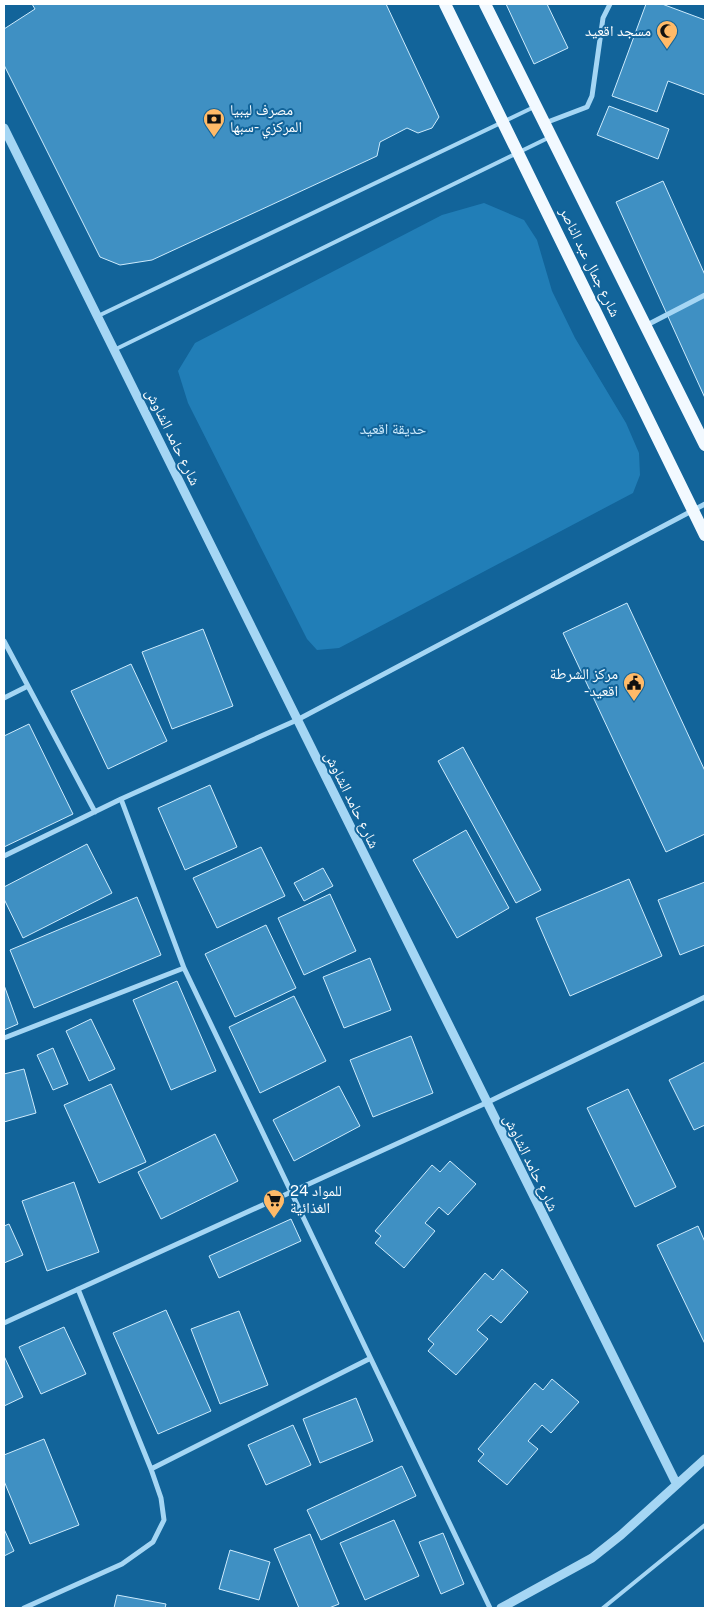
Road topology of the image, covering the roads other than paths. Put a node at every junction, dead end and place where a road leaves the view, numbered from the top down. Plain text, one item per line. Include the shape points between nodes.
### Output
1 (445, 4) edge
2 (485, 4) edge
3 (610, 4) edge
4 (536, 106) junction
5 (503, 122) junction
6 (544, 123) junction
7 (4, 128) edge
8 (550, 137) junction
9 (519, 154) junction
10 (705, 295) edge
11 (98, 316) junction
12 (647, 325) junction
13 (114, 350) junction
14 (705, 445) edge
15 (705, 504) edge
16 (693, 510) junction
17 (705, 535) edge
18 (4, 640) edge
19 (28, 686) junction
20 (4, 698) edge
21 (297, 720) junction
22 (121, 799) junction
23 (95, 812) junction
24 (4, 856) edge
25 (184, 968) junction
26 (705, 997) edge
27 (4, 1038) edge
28 (486, 1103) junction
29 (290, 1192) junction
30 (78, 1289) junction
31 (4, 1323) edge
32 (369, 1359) junction
33 (705, 1459) edge
34 (151, 1469) junction
35 (676, 1484) junction
36 (705, 1525) edge
37 (24, 1608) edge
38 (490, 1608) edge
39 (501, 1608) edge
40 (603, 1608) edge

1 - 5 main road, شارع جمال عبد الناصر
2 - 4 main road, شارع جمال عبد الناصر
3 - 6 street via 603,18 592,96 587,106
4 - 5 lane
4 - 6 main road, شارع جمال عبد الناصر
5 - 9 main road, شارع جمال عبد الناصر
5 - 11 lane
6 - 8 main road, شارع جمال عبد الناصر
7 - 11 street, شارع حامد الشاوش
8 - 9 lane
8 - 12 main road, شارع جمال عبد الناصر
9 - 13 lane
9 - 16 main road, شارع جمال عبد الناصر
10 - 12 street
11 - 13 street, شارع حامد الشاوش
12 - 14 main road, شارع جمال عبد الناصر
13 - 21 street, شارع حامد الشاوش
15 - 16 street
16 - 17 main road, شارع جمال عبد الناصر
16 - 21 street
18 - 19 street
19 - 20 street
19 - 23 street
21 - 22 street
21 - 28 street, شارع حامد الشاوش
22 - 23 street
22 - 25 street
23 - 24 street
25 - 27 street
25 - 29 street
26 - 28 street
28 - 29 street
28 - 35 street, شارع حامد الشاوش
29 - 30 street
29 - 32 street
30 - 31 street
30 - 34 street
32 - 34 street
32 - 38 street
33 - 35 street
34 - 37 street via 161,1498 164,1520 153,1542 122,1564
35 - 39 street via 592,1558
36 - 40 lane

